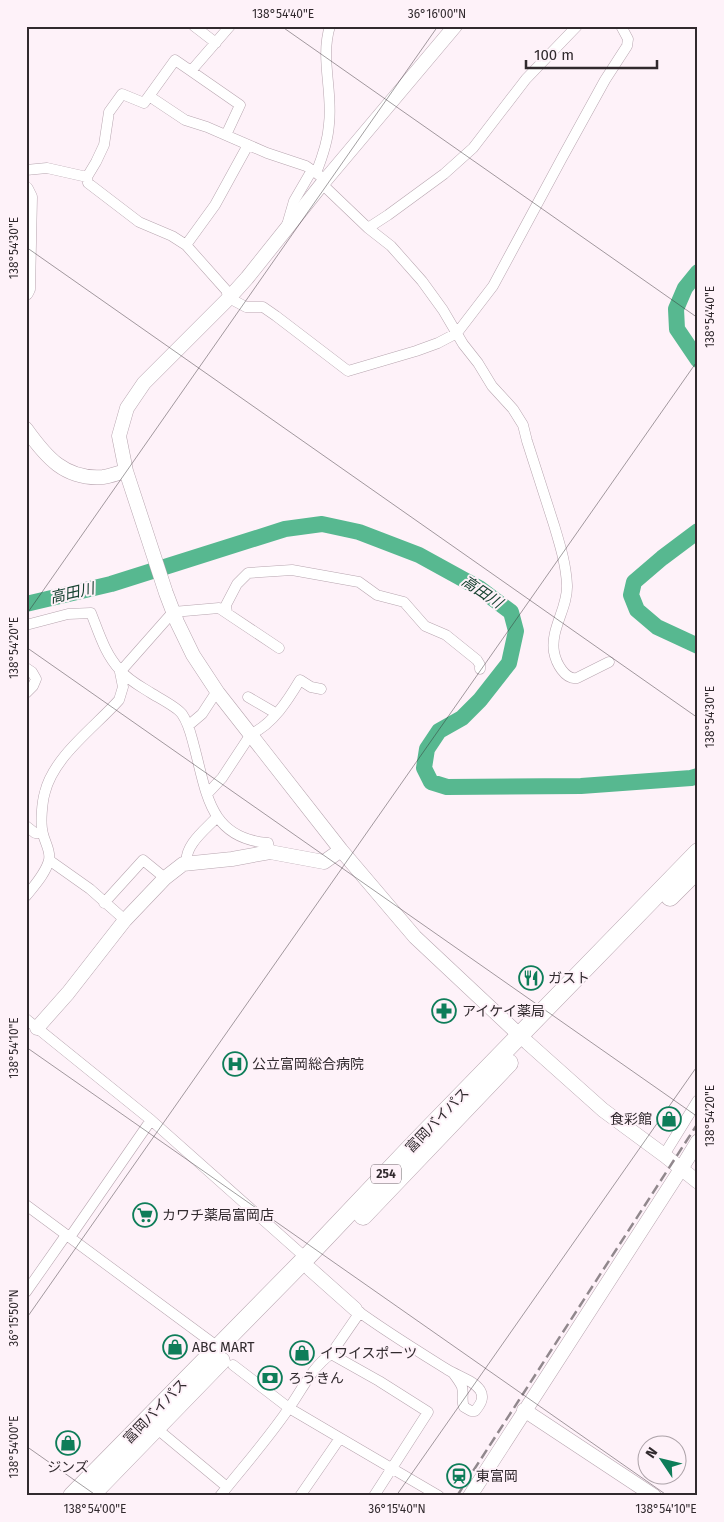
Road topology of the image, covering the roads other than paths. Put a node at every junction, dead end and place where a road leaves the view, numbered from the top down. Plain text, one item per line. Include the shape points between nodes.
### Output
1 (194, 26) edge
2 (230, 26) edge
3 (330, 26) edge
4 (455, 26) edge
5 (577, 26) edge
6 (621, 26) edge
7 (216, 43) junction
8 (191, 71) junction
9 (149, 96) junction
10 (226, 135) junction
11 (248, 145) junction
12 (26, 170) edge
13 (87, 177) junction
14 (319, 177) junction
15 (26, 189) edge
16 (368, 228) junction
17 (186, 245) junction
18 (26, 293) edge
19 (230, 298) junction
20 (457, 334) junction
21 (26, 429) edge
22 (126, 471) junction
23 (172, 612) junction
24 (227, 613) junction
25 (26, 626) edge
26 (279, 648) dead end
27 (609, 662) dead end
28 (26, 668) edge
29 (480, 669) dead end
30 (120, 672) junction
31 (320, 690) dead end
32 (216, 691) junction
33 (26, 693) edge
34 (248, 697) dead end
35 (274, 715) junction
36 (189, 725) junction
37 (251, 734) junction
38 (207, 794) junction
39 (217, 818) junction
40 (26, 826) edge
41 (42, 833) junction
42 (342, 850) junction
43 (270, 852) junction
44 (698, 852) edge
45 (49, 860) junction
46 (187, 864) junction
47 (698, 869) edge
48 (165, 878) junction
49 (26, 896) edge
50 (104, 903) junction
51 (125, 920) junction
52 (32, 1024) edge
53 (524, 1039) junction
54 (698, 1100) edge
55 (151, 1120) junction
56 (698, 1141) edge
57 (664, 1155) junction
58 (681, 1168) junction
59 (698, 1182) edge
60 (26, 1205) edge
61 (68, 1236) junction
62 (308, 1264) junction
63 (26, 1292) edge
64 (357, 1311) junction
65 (218, 1347) junction
66 (331, 1354) junction
67 (233, 1365) dead end
68 (453, 1373) dead end
69 (289, 1408) junction
70 (524, 1410) junction
71 (156, 1428) junction
72 (340, 1438) junction
73 (392, 1468) junction
74 (227, 1487) junction
75 (72, 1496) edge
76 (90, 1496) edge
77 (220, 1496) edge
78 (300, 1496) edge
79 (374, 1496) edge
80 (439, 1496) edge
81 (470, 1496) edge
82 (654, 1496) edge

1 - 7 street
2 - 7 street
3 - 14 street via 325,51 329,124
4 - 14 street
5 - 16 street via 526,80 473,148 444,174
6 - 20 street via 628,39 627,46 605,80 493,286
7 - 8 street
8 - 9 street via 175,60
8 - 10 street via 240,105
9 - 10 street via 185,120
9 - 13 street via 144,103 122,94 109,112 104,145
10 - 11 street
11 - 14 street via 306,166
11 - 17 street via 215,204
12 - 13 street via 47,168
13 - 17 street via 88,183 139,222
14 - 16 street
14 - 19 street via 284,233
15 - 18 street via 30,197
16 - 20 street via 407,262
17 - 19 street
19 - 20 street via 246,307 263,308 276,316 348,371 416,351
19 - 22 street via 144,383 127,408 119,436
20 - 27 street via 523,425 552,517 567,587 554,636 554,654 572,679
21 - 22 street via 41,450 61,468 79,476 103,477
22 - 23 street
23 - 24 street via 219,608
23 - 30 street
23 - 32 street via 192,655
24 - 26 street
24 - 29 street via 226,605 236,584 248,573 292,570 359,582 377,595 404,602 425,626 446,635 477,660
25 - 30 street via 68,614 91,612 106,652
28 - 33 street via 36,679
30 - 36 street via 181,712
30 - 41 street via 123,687 119,700 51,775 42,805
31 - 35 street via 300,680
32 - 36 street via 202,714
32 - 37 street
34 - 35 street
35 - 37 street
36 - 38 street
37 - 38 street via 222,778
37 - 42 street
38 - 39 street
39 - 43 street via 224,827 244,839 268,843
39 - 46 street via 191,846
40 - 41 street via 35,833
41 - 45 street
42 - 43 street via 324,862
42 - 53 street via 415,937
43 - 46 street
44 - 53 highway, 富岡バイパス / 254
45 - 49 street
45 - 50 street
46 - 48 street
47 - 53 highway, 富岡バイパス / 254
48 - 50 street via 143,860
48 - 51 street
50 - 51 street
51 - 52 street via 68,993
52 - 55 street
53 - 57 street via 603,1110
53 - 62 highway, 富岡バイパス / 254
54 - 57 street
55 - 61 street
55 - 62 street
56 - 58 street
57 - 58 street
58 - 59 street
58 - 70 street
60 - 61 street
61 - 63 street
61 - 65 street
62 - 64 street
62 - 65 highway, 富岡バイパス / 254
62 - 71 highway, 富岡バイパス / 254
64 - 66 street
64 - 68 street
65 - 75 highway, 富岡バイパス / 254
66 - 69 street via 324,1358
66 - 73 street via 428,1412
67 - 69 street
69 - 72 street
69 - 74 street
70 - 81 street
70 - 82 street
71 - 74 street
71 - 76 highway, 富岡バイパス / 254
72 - 73 street
72 - 78 street
73 - 79 street
73 - 80 street
74 - 77 street

